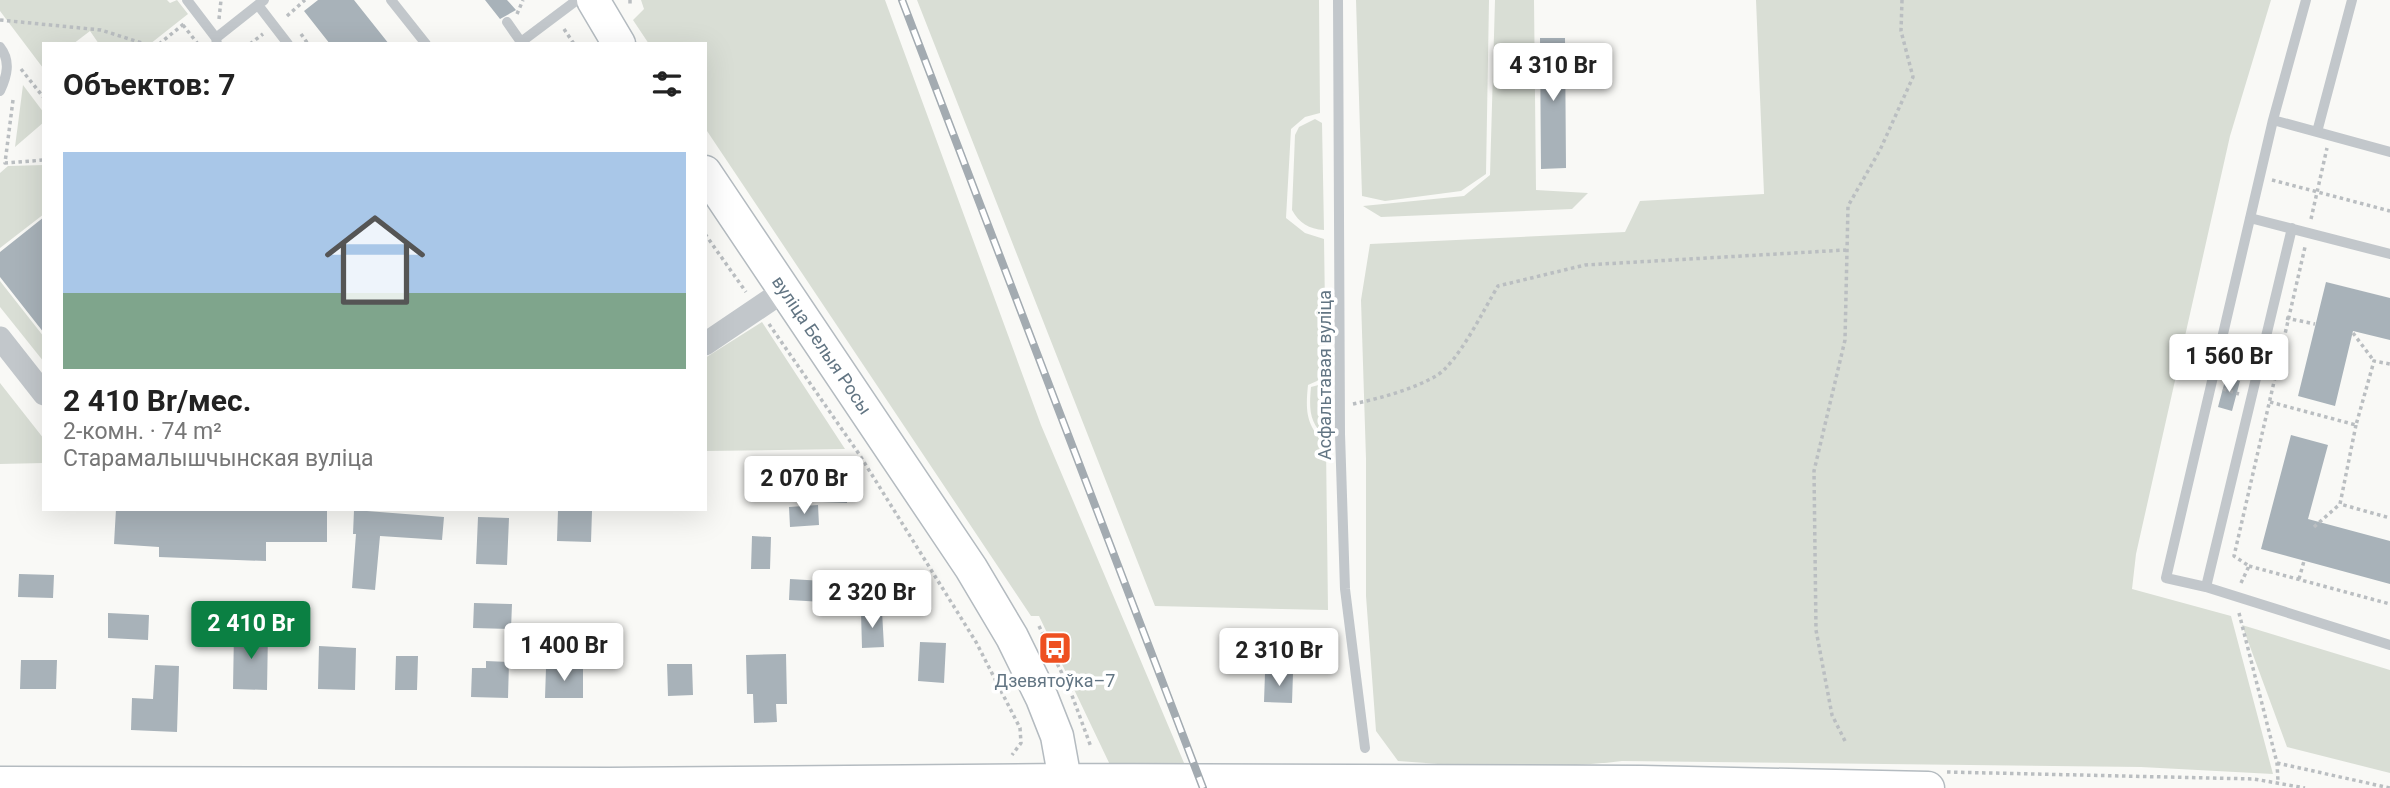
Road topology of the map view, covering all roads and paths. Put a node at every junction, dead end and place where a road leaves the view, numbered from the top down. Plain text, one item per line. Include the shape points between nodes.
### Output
1 (187, 0) edge
2 (305, 0) edge
3 (391, 0) edge
4 (577, 0) edge
5 (593, 0) edge
6 (630, 0) edge
7 (1338, 0) edge
8 (1902, 0) edge
9 (2306, 0) edge
10 (2352, 0) edge
11 (261, 2) edge
12 (630, 6) dead end
13 (0, 20) edge
14 (507, 23) dead end
15 (183, 24) dead end
16 (217, 41) edge
17 (139, 42) edge
18 (196, 42) edge
19 (287, 42) edge
20 (306, 42) edge
21 (424, 42) edge
22 (618, 42) edge
23 (0, 47) edge
24 (15, 75) dead end
25 (14, 88) dead end
26 (0, 91) edge
27 (42, 95) edge
28 (2273, 120) junction
29 (2317, 132) junction
30 (2330, 135) junction
31 (2390, 152) edge
32 (42, 160) edge
33 (707, 175) edge
34 (2259, 177) junction
35 (2317, 192) junction
36 (2390, 211) edge
37 (2250, 218) junction
38 (2292, 228) junction
39 (2308, 232) junction
40 (707, 237) edge
41 (1847, 250) junction
42 (2390, 254) edge
43 (785, 290) junction
44 (758, 309) junction
45 (2271, 315) junction
46 (2288, 318) junction
47 (2315, 324) dead end
48 (2353, 333) dead end
49 (0, 338) edge
50 (707, 343) edge
51 (2374, 360) junction
52 (2390, 364) edge
53 (2211, 386) junction
54 (42, 391) edge
55 (2252, 397) junction
56 (2269, 402) junction
57 (1340, 406) junction
58 (2356, 425) junction
59 (2340, 504) junction
60 (2390, 518) edge
61 (2314, 527) dead end
62 (2304, 561) dead end
63 (2249, 566) junction
64 (2299, 580) junction
65 (2206, 587) junction
66 (2235, 597) junction
67 (2390, 604) edge
68 (1039, 626) dead end
69 (2390, 645) edge
70 (1845, 741) dead end
71 (1091, 747) dead end
72 (1365, 748) dead end
73 (1006, 759) dead end
74 (2277, 763) junction
75 (2255, 779) dead end
76 (1065, 780) junction
77 (2278, 781) junction
78 (0, 783) edge
79 (1499, 785) edge
80 (1642, 785) edge
81 (88, 786) edge
82 (1928, 788) edge
83 (2305, 788) edge
84 (2390, 788) edge

1 - 16 lane
2 - 20 path via 286,15
3 - 21 lane
4 - 14 lane via 521,42
5 - 22 main road
6 - 12 path
7 - 57 lane, Асфальтавая вуліца
8 - 41 path via 1901,31 1913,77 1848,206
9 - 28 lane
10 - 29 lane
11 - 16 lane
11 - 19 lane
13 - 17 path via 101,30
15 - 18 path
23 - 26 lane via 8,75
24 - 27 path via 17,63
25 - 32 path via 5,163
28 - 29 lane
28 - 34 lane
29 - 30 lane
30 - 31 lane
30 - 35 path
33 - 43 main road, вуліца Белыя Росы
34 - 35 path
34 - 37 lane
35 - 36 path
35 - 39 path
37 - 38 lane
37 - 53 lane
38 - 39 lane
38 - 45 lane
39 - 42 lane
39 - 46 path
40 - 44 path
41 - 57 path via 1585,265 1498,286 1438,375 1385,397
41 - 70 path via 1845,340 1814,471 1816,630 1832,715
43 - 44 street
43 - 76 main road, вуліца Белыя Росы via 1012,637 1057,736
44 - 50 street
44 - 73 path via 859,454 976,642 1020,728 1021,743
45 - 46 path
45 - 55 lane
46 - 47 path
46 - 56 path
48 - 51 path
49 - 54 street
51 - 52 path
51 - 58 path
53 - 55 path
53 - 65 lane via 2166,578
55 - 56 path
55 - 65 lane
56 - 58 path
56 - 63 path via 2234,556
57 - 72 lane, Асфальтавая вуліца via 1345,589
58 - 59 path
59 - 60 path
59 - 61 path
62 - 64 path
63 - 64 path
63 - 66 path
64 - 67 path
65 - 66 lane
66 - 69 lane
66 - 74 path
68 - 71 path
74 - 77 path
74 - 84 path
75 - 77 path
76 - 79 main road
76 - 81 main road
77 - 83 path
78 - 81 main road
79 - 80 main road
80 - 82 main road

